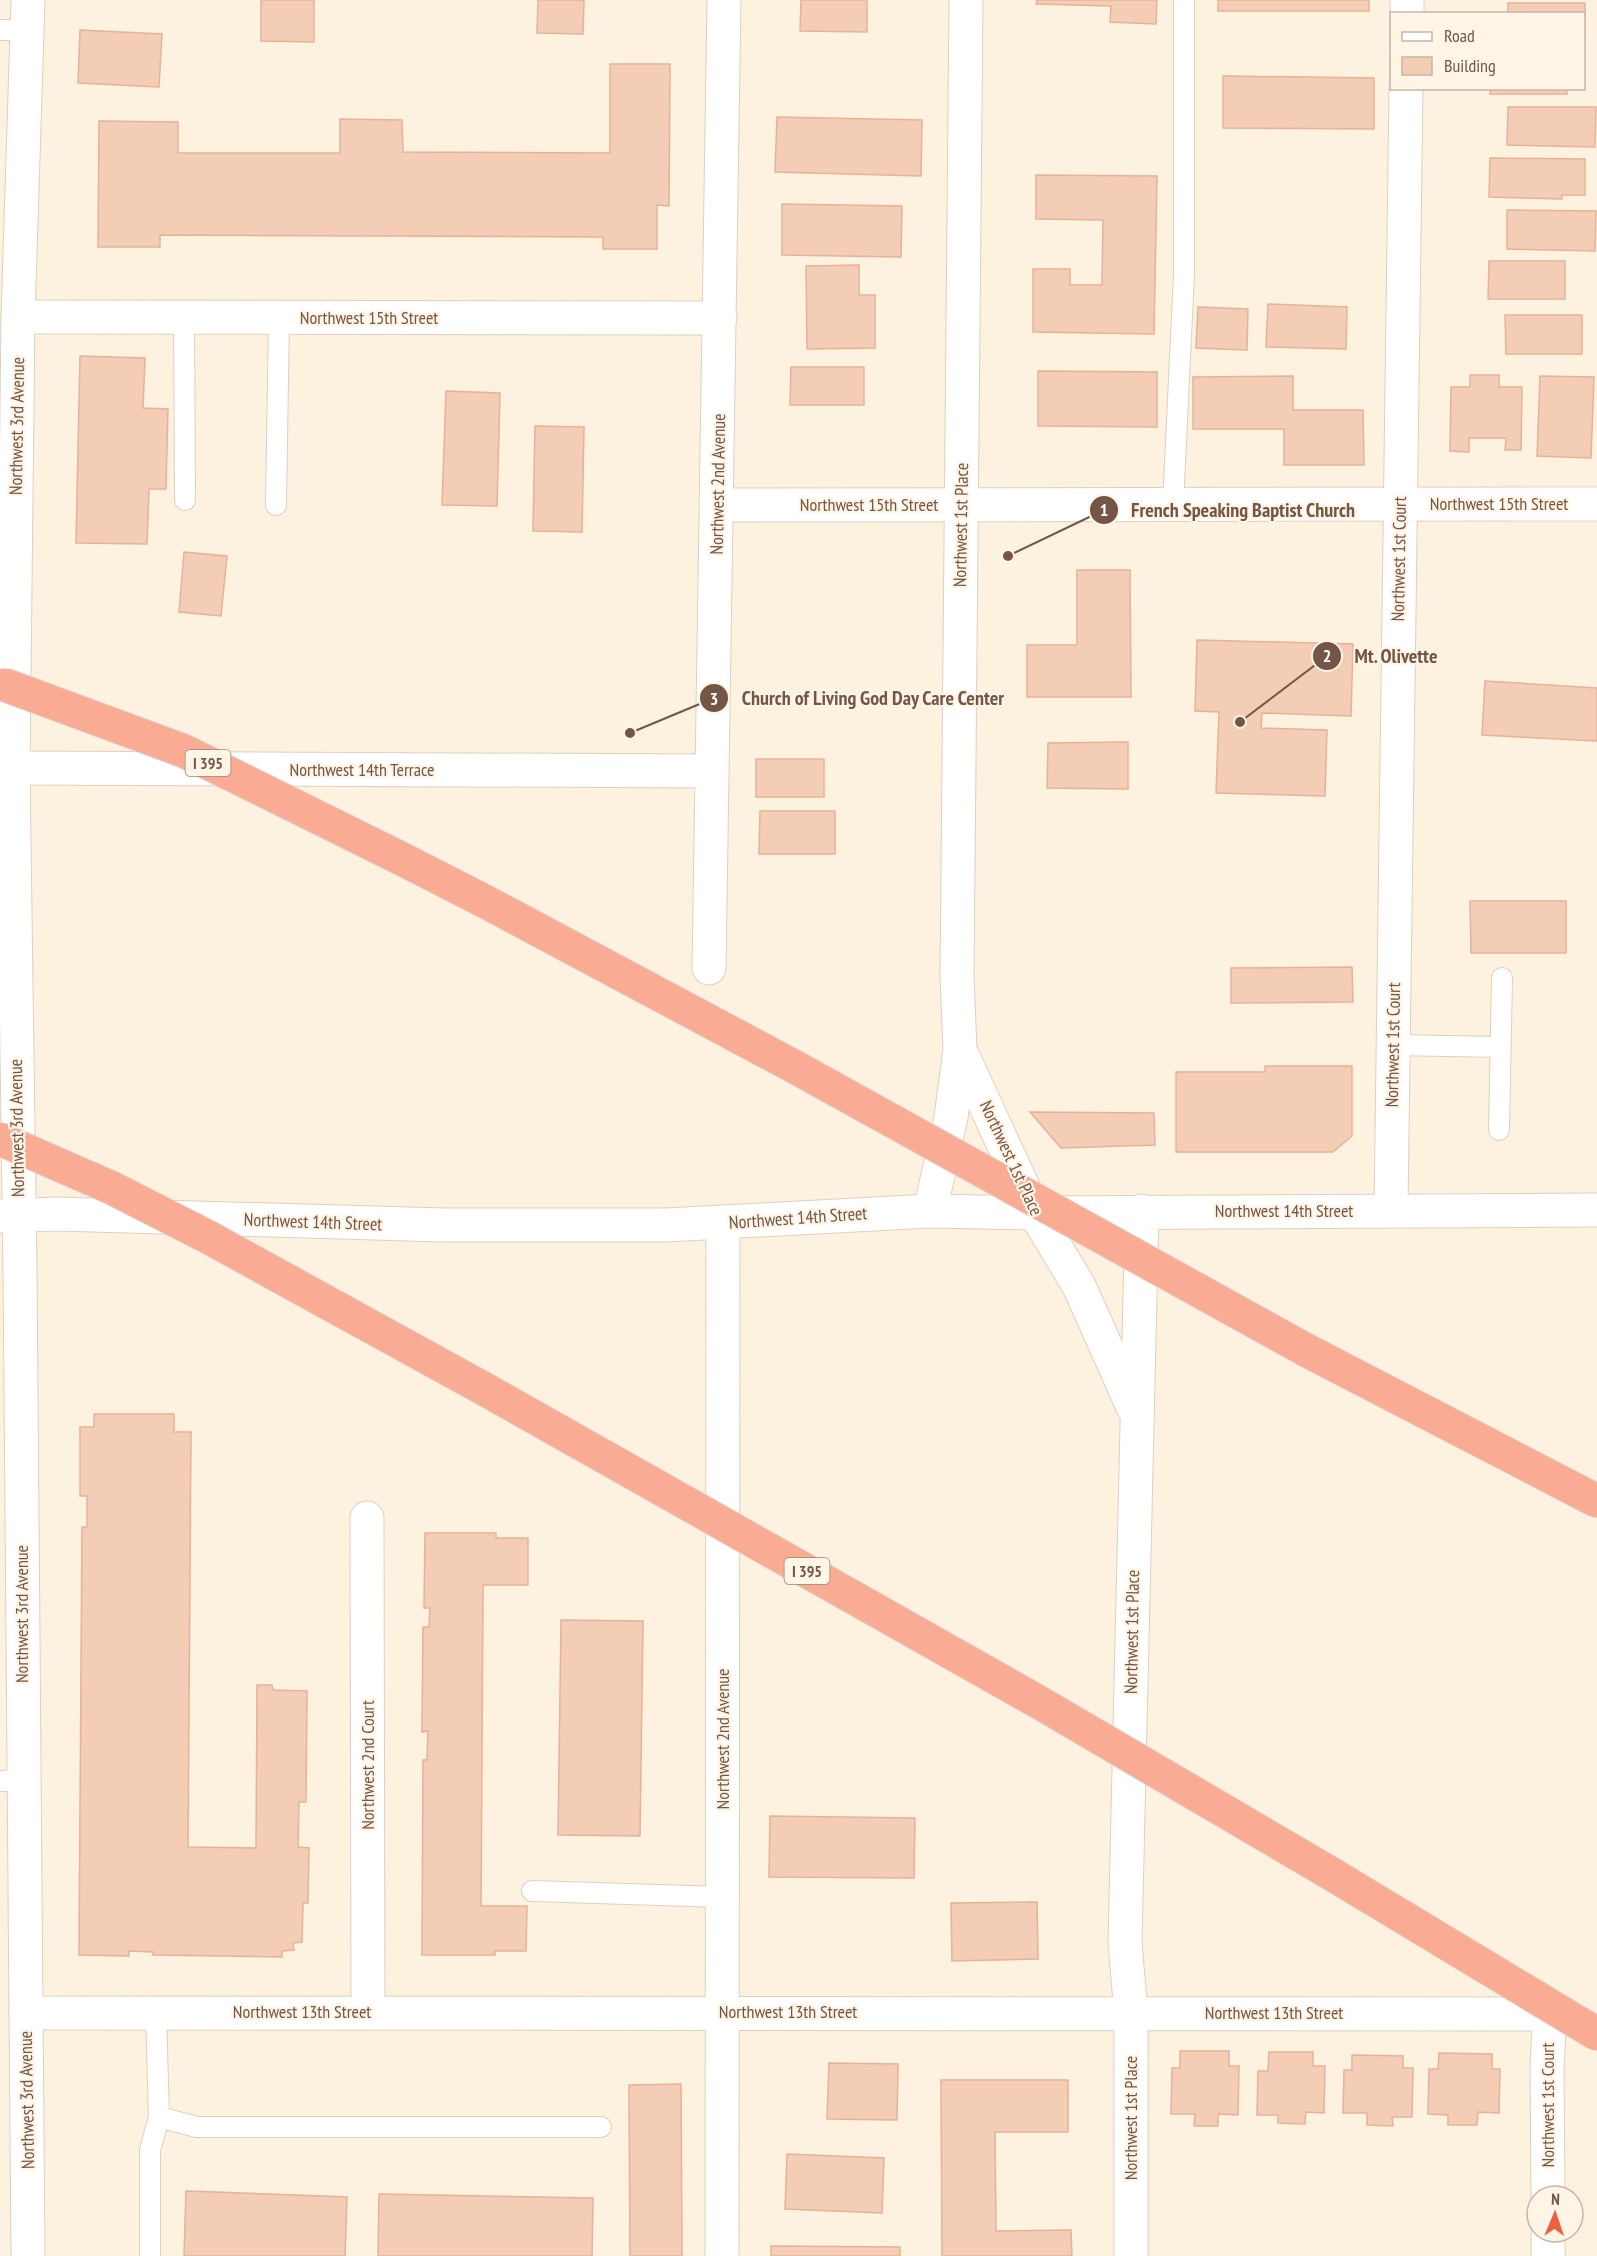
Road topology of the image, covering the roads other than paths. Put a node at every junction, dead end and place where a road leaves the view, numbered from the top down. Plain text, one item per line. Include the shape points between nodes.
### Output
1 (724, 0) edge
2 (966, 0) edge
3 (1184, 0) edge
4 (18, 20) edge
5 (1406, 90) edge
6 (18, 317) junction
7 (184, 318) junction
8 (279, 318) junction
9 (720, 318) junction
10 (8, 403) edge
11 (185, 500) dead end
12 (1399, 504) junction
13 (1597, 504) edge
14 (276, 505) dead end
15 (718, 505) junction
16 (961, 505) junction
17 (1173, 505) junction
18 (4, 693) edge
19 (13, 768) junction
20 (712, 771) junction
21 (709, 968) dead end
22 (1502, 978) dead end
23 (1393, 1046) junction
24 (1501, 1047) junction
25 (960, 1050) junction
26 (1498, 1130) dead end
27 (0, 1139) edge
28 (1391, 1210) junction
29 (1597, 1210) edge
30 (930, 1211) junction
31 (1142, 1211) junction
32 (1035, 1213) junction
33 (9, 1216) edge
34 (723, 1222) junction
35 (1137, 1414) junction
36 (1597, 1501) edge
37 (367, 1518) dead end
38 (11, 1780) edge
39 (532, 1892) dead end
40 (723, 1897) junction
41 (368, 2012) junction
42 (722, 2012) junction
43 (26, 2013) junction
44 (156, 2013) junction
45 (1131, 2013) junction
46 (1550, 2014) joint
47 (1597, 2034) edge
48 (159, 2117) junction
49 (601, 2127) dead end
50 (1548, 2184) edge
51 (28, 2256) edge
52 (150, 2256) edge
53 (722, 2256) edge
54 (1131, 2256) edge

1 - 9 street, Northwest 2nd Avenue
2 - 16 street, Northwest 1st Place
3 - 17 lane via 1184,274
4 - 6 street, Northwest 3rd Avenue
5 - 12 street, Northwest 1st Court
6 - 7 street, Northwest 15th Street
6 - 10 street, Northwest 3rd Avenue
7 - 8 street, Northwest 15th Street
7 - 11 lane
8 - 9 street, Northwest 15th Street
8 - 14 lane
9 - 15 street, Northwest 2nd Avenue
10 - 18 street, Northwest 3rd Avenue
12 - 13 street, Northwest 15th Street
12 - 17 street, Northwest 15th Street
12 - 23 street, Northwest 1st Court
15 - 16 street, Northwest 15th Street
15 - 20 street, Northwest 2nd Avenue
16 - 17 street, Northwest 15th Street
16 - 25 street, Northwest 1st Place via 957,977
18 - 19 street, Northwest 3rd Avenue
18 - 36 highway, I 395, bridge via 184,751 404,860 795,1067 1306,1350
19 - 20 street, Northwest 14th Terrace
19 - 33 street, Northwest 3rd Avenue
20 - 21 street, Northwest 2nd Avenue
22 - 24 lane
23 - 24 lane
23 - 28 street, Northwest 1st Court
24 - 26 lane
25 - 30 street, Northwest 1st Place via 951,1117
25 - 32 street, Northwest 1st Place
27 - 47 highway, I 395, bridge via 112,1188 208,1237 488,1391 1042,1704
28 - 29 street, Northwest 14th Street
28 - 31 street, Northwest 14th Street
30 - 32 street, Northwest 14th Street
30 - 34 street, Northwest 14th Street
31 - 32 street, Northwest 14th Street
31 - 35 street
32 - 35 street, Northwest 1st Place via 1079,1286
33 - 34 street, Northwest 14th Street via 58,1214 443,1225 655,1226
33 - 38 street, Northwest 3rd Avenue
34 - 40 street, Northwest 2nd Avenue
35 - 45 street, Northwest 1st Place via 1125,1933
37 - 41 street, Northwest 2nd Court
38 - 43 street, Northwest 3rd Avenue
39 - 40 lane
40 - 42 street, Northwest 2nd Avenue
41 - 42 street, Northwest 13th Street
41 - 44 street, Northwest 13th Street
42 - 45 street, Northwest 13th Street
42 - 53 street, Northwest 2nd Avenue
43 - 44 street, Northwest 13th Street
43 - 51 street, Northwest 3rd Avenue
44 - 48 lane
45 - 46 street, Northwest 13th Street
45 - 54 street, Northwest 1st Place
46 - 50 street, Northwest 1st Court
48 - 49 lane via 197,2127
48 - 52 lane via 150,2150

